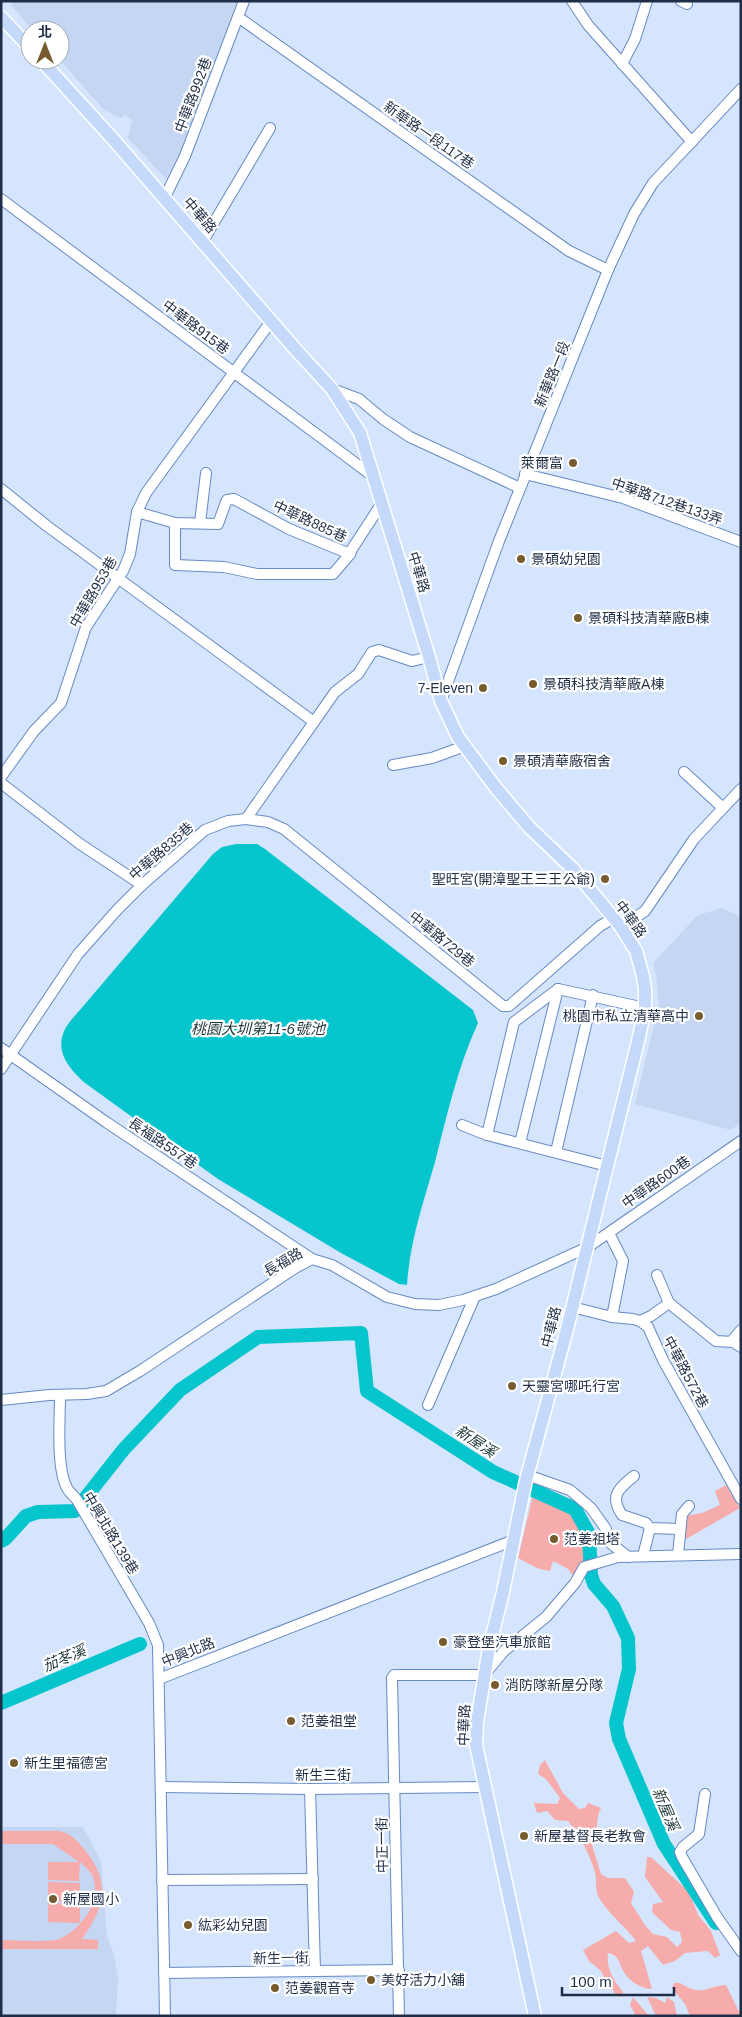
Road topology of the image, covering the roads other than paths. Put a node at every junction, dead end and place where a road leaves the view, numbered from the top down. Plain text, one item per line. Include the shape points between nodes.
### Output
1 (244, 1) edge
2 (572, 1) edge
3 (647, 1) edge
4 (1, 17) edge
5 (238, 17) junction
6 (20, 37) edge
7 (622, 64) junction
8 (50, 70) edge
9 (741, 89) edge
10 (270, 128) dead end
11 (692, 142) junction
12 (165, 198) junction
13 (1, 199) edge
14 (203, 241) junction
15 (608, 270) junction
16 (272, 320) junction
17 (234, 372) junction
18 (332, 389) junction
19 (206, 473) dead end
20 (525, 474) junction
21 (374, 477) junction
22 (520, 488) junction
23 (1, 490) edge
24 (382, 503) junction
25 (137, 512) junction
26 (175, 523) junction
27 (200, 524) junction
28 (741, 542) edge
29 (350, 554) junction
30 (118, 578) junction
31 (430, 657) junction
32 (441, 702) junction
33 (314, 722) junction
34 (464, 746) junction
35 (393, 765) dead end
36 (684, 772) dead end
37 (1, 776) edge
38 (1, 783) edge
39 (741, 788) edge
40 (723, 808) junction
41 (246, 818) junction
42 (142, 885) junction
43 (618, 923) junction
44 (558, 989) junction
45 (593, 995) junction
46 (645, 1008) junction
47 (1, 1048) edge
48 (11, 1054) junction
49 (1, 1069) edge
50 (462, 1125) dead end
51 (487, 1134) junction
52 (741, 1141) edge
53 (520, 1143) junction
54 (556, 1152) junction
55 (607, 1166) junction
56 (610, 1233) junction
57 (588, 1246) junction
58 (312, 1260) junction
59 (657, 1275) dead end
60 (475, 1296) junction
61 (669, 1303) junction
62 (572, 1307) junction
63 (612, 1317) junction
64 (640, 1321) junction
65 (741, 1330) edge
66 (731, 1342) junction
67 (741, 1347) edge
68 (60, 1396) junction
69 (1, 1400) edge
70 (428, 1405) dead end
71 (634, 1476) dead end
72 (525, 1482) junction
73 (741, 1499) edge
74 (689, 1506) dead end
75 (650, 1528) junction
76 (680, 1529) junction
77 (514, 1540) junction
78 (741, 1554) edge
79 (678, 1555) junction
80 (643, 1556) junction
81 (628, 1557) junction
82 (484, 1675) junction
83 (159, 1679) junction
84 (485, 1787) junction
85 (161, 1788) junction
86 (394, 1788) junction
87 (310, 1789) junction
88 (705, 1794) dead end
89 (313, 1879) junction
90 (162, 1880) junction
91 (741, 1951) edge
92 (398, 1970) junction
93 (315, 1971) junction
94 (164, 1973) junction
95 (165, 2016) edge
96 (399, 2016) edge
97 (535, 2016) edge

1 - 5 street, 中華路992巷
2 - 7 street
3 - 7 street
4 - 6 main road
5 - 12 street, 中華路992巷 via 185,156
5 - 15 street, 新華路一段117巷 via 569,251
7 - 11 street
8 - 12 main road, 中華路
9 - 11 street, 新華路一段
10 - 14 street
11 - 15 street, 新華路一段 via 653,183 634,214
12 - 14 main road, 中華路
13 - 17 street, 中華路915巷
14 - 16 main road, 中華路
15 - 20 street, 新華路一段
16 - 17 street, 中華路953巷
16 - 18 main road, 中華路
17 - 21 street, 中華路915巷
17 - 25 street, 中華路953巷 via 146,492
18 - 21 main road, 中華路 via 360,433
18 - 22 street via 359,399 410,437
19 - 27 street
20 - 22 street, 新華路一段
20 - 28 street, 中華路712巷133弄 via 623,498
21 - 24 main road, 中華路
22 - 32 street, 新華路一段
23 - 30 street
24 - 29 street, 中華路885巷
24 - 31 main road, 中華路
25 - 26 street
25 - 30 street, 中華路953巷 via 130,554
26 - 27 street
26 - 29 street via 175,565 224,567 257,574 333,574
27 - 29 street, 中華路885巷 via 218,524 227,500 234,499 289,529
30 - 33 street
30 - 37 street, 中華路953巷 via 86,627 61,703 34,731
31 - 32 main road, 中華路
31 - 33 street via 412,661 379,650 372,652 358,674 336,692
32 - 34 main road, 中華路
33 - 41 street
34 - 35 street via 432,758
34 - 43 main road, 中華路 via 529,827 573,869
36 - 40 street
38 - 42 street via 80,844
39 - 40 street
40 - 43 street via 694,839 645,911
41 - 42 street, 中華路835巷 via 205,830
41 - 43 street, 中華路729巷 via 284,829 503,1006 508,1006 600,926
42 - 48 street, 中華路835巷 via 78,954
43 - 46 main road, 中華路 via 636,951 646,989
44 - 45 street
44 - 51 street via 514,1022
44 - 53 street
45 - 46 street
45 - 54 street
46 - 55 main road, 中華路
47 - 48 street, 長福路557巷
48 - 49 street, 中華路835巷
48 - 58 street, 長福路557巷
50 - 51 street
51 - 53 street
52 - 56 street, 中華路600巷
53 - 54 street
54 - 55 street
55 - 57 main road, 中華路
56 - 57 street, 中華路600巷
56 - 63 street via 623,1261
57 - 60 street, 長福路
57 - 62 main road, 中華路
58 - 60 street, 長福路 via 332,1264 387,1297 415,1304 439,1305
58 - 68 street, 長福路 via 121,1383 106,1391
59 - 61 street
60 - 70 street
61 - 64 street
61 - 66 street via 716,1341
62 - 63 street
62 - 72 main road, 中華路
63 - 64 street
64 - 73 street, 中華路572巷 via 648,1327 663,1360
65 - 66 street
66 - 67 street
68 - 69 street, 長福路
68 - 83 street, 中興北路139巷 via 60,1456 67,1488 154,1634 158,1645
71 - 75 street via 620,1488 616,1503 622,1515 646,1523
72 - 77 main road, 中華路
72 - 81 street via 570,1490 592,1508 606,1529 609,1542
74 - 76 street via 682,1514
75 - 76 street
75 - 80 street
76 - 79 street
77 - 82 main road, 中華路
77 - 83 street, 中興北路
78 - 79 street
79 - 80 street
80 - 81 street
81 - 82 street via 584,1567 575,1583 546,1617 504,1651
82 - 84 main road, 中華路 via 476,1745
82 - 86 street, 中正一街 via 394,1675
83 - 85 street, 中興北路
84 - 86 street, 新生三街
84 - 97 main road, 中華路
85 - 87 street, 新生三街
85 - 90 street, 中興北路
86 - 87 street, 新生三街
86 - 92 street, 中正一街
87 - 89 street
88 - 91 street via 699,1834 680,1852 717,1917
89 - 90 street
89 - 93 street
90 - 94 street, 中興北路
92 - 93 street, 新生一街
92 - 96 street, 中正一街
93 - 94 street, 新生一街
94 - 95 street, 中興北路

